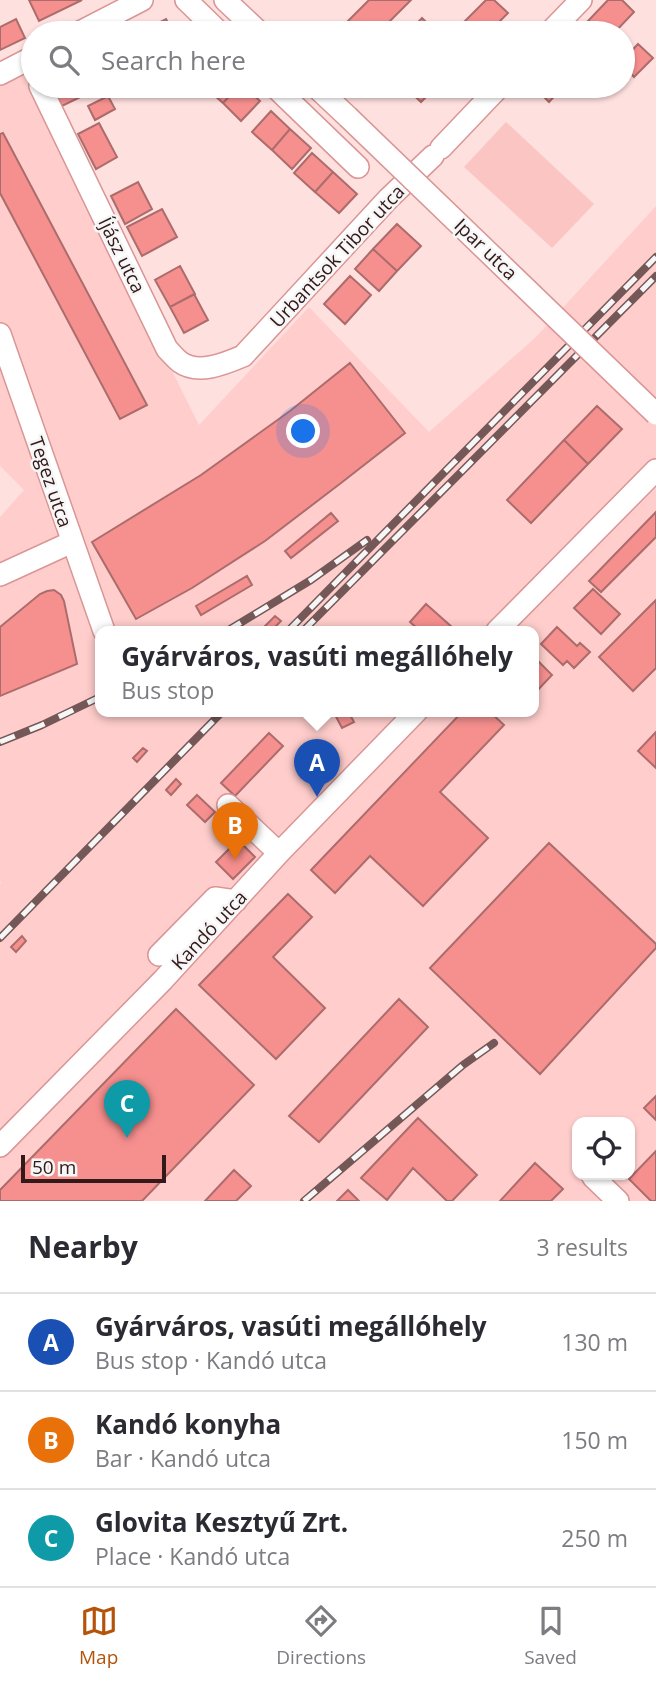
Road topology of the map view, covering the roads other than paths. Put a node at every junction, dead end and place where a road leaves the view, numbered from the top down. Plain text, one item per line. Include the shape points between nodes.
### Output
1 (142, 0) edge
2 (186, 0) edge
3 (225, 0) edge
4 (581, 0) edge
5 (101, 21) edge
6 (208, 21) edge
7 (247, 21) edge
8 (561, 21) edge
9 (21, 67) edge
10 (0, 74) edge
11 (46, 98) edge
12 (286, 98) edge
13 (328, 98) edge
14 (489, 98) edge
15 (358, 167) dead end
16 (0, 334) edge
17 (243, 356) joint
18 (656, 414) edge
19 (656, 470) edge
20 (72, 542) junction
21 (0, 575) edge
22 (102, 626) edge
23 (502, 626) edge
24 (411, 717) edge
25 (228, 805) dead end
26 (279, 853) junction
27 (236, 901) junction
28 (159, 955) dead end
29 (0, 1146) edge
30 (596, 1180) edge
31 (618, 1201) edge

1 - 5 street
2 - 6 street
3 - 7 street
4 - 8 street
9 - 10 street
11 - 17 street, Íjász utca via 167,349 182,364 196,367 212,367
12 - 15 street
13 - 18 street, Ipar utca, bridge
14 - 17 street, Urbantsok Tibor utca
16 - 20 street, Tegez utca
19 - 23 street
20 - 21 street
20 - 22 street, Tegez utca
24 - 26 street, Kandó utca
25 - 26 street
26 - 27 street, Kandó utca
27 - 28 street via 215,898
27 - 29 street, Kandó utca
30 - 31 street

